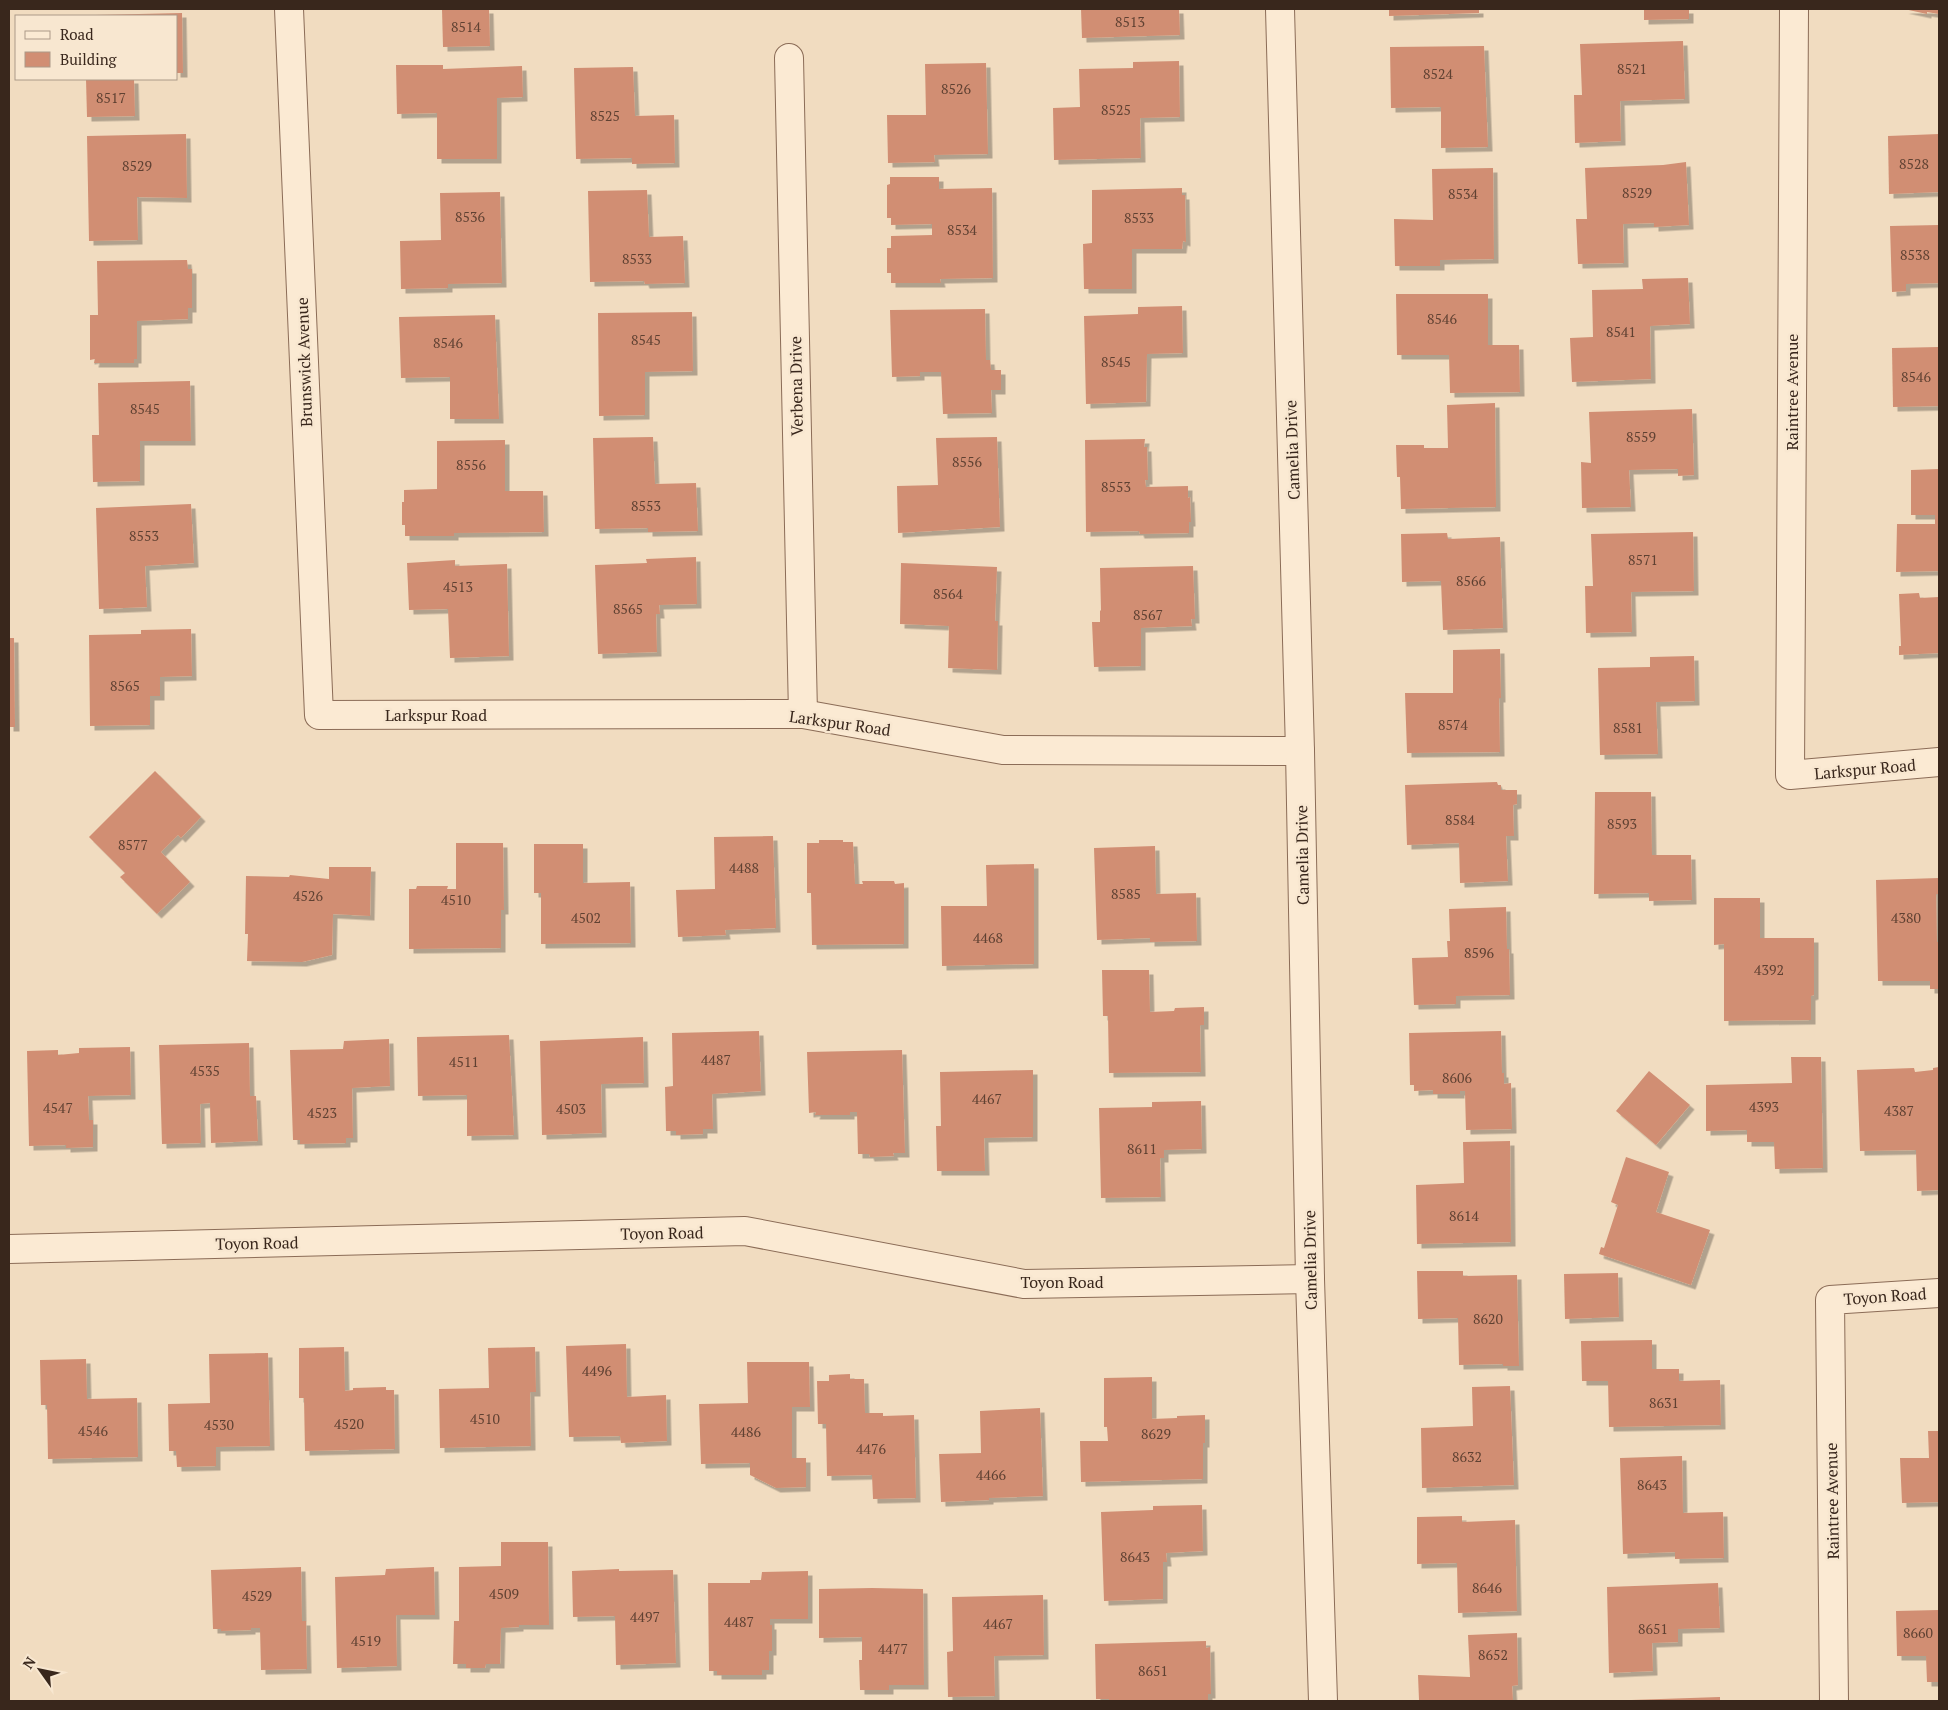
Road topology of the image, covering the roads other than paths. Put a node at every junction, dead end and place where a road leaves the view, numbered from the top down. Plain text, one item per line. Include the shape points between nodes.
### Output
1 (289, 9) edge
2 (1280, 9) edge
3 (1794, 9) edge
4 (789, 58) dead end
5 (803, 714) junction
6 (319, 715) joint
7 (1300, 751) junction
8 (1939, 762) edge
9 (1790, 775) joint
10 (9, 1249) edge
11 (1310, 1279) junction
12 (1939, 1293) edge
13 (1830, 1300) joint
14 (1323, 1701) edge
15 (1834, 1701) edge

1 - 6 street, Brunswick Avenue
2 - 7 street, Camelia Drive
3 - 9 street, Raintree Avenue
4 - 5 street, Verbena Drive
5 - 6 street, Larkspur Road
5 - 7 street, Larkspur Road via 1003,750
7 - 11 street, Camelia Drive
8 - 9 street, Larkspur Road
10 - 11 street, Toyon Road via 746,1231 1024,1284
11 - 14 street, Camelia Drive
12 - 13 street, Toyon Road
13 - 15 street, Raintree Avenue

